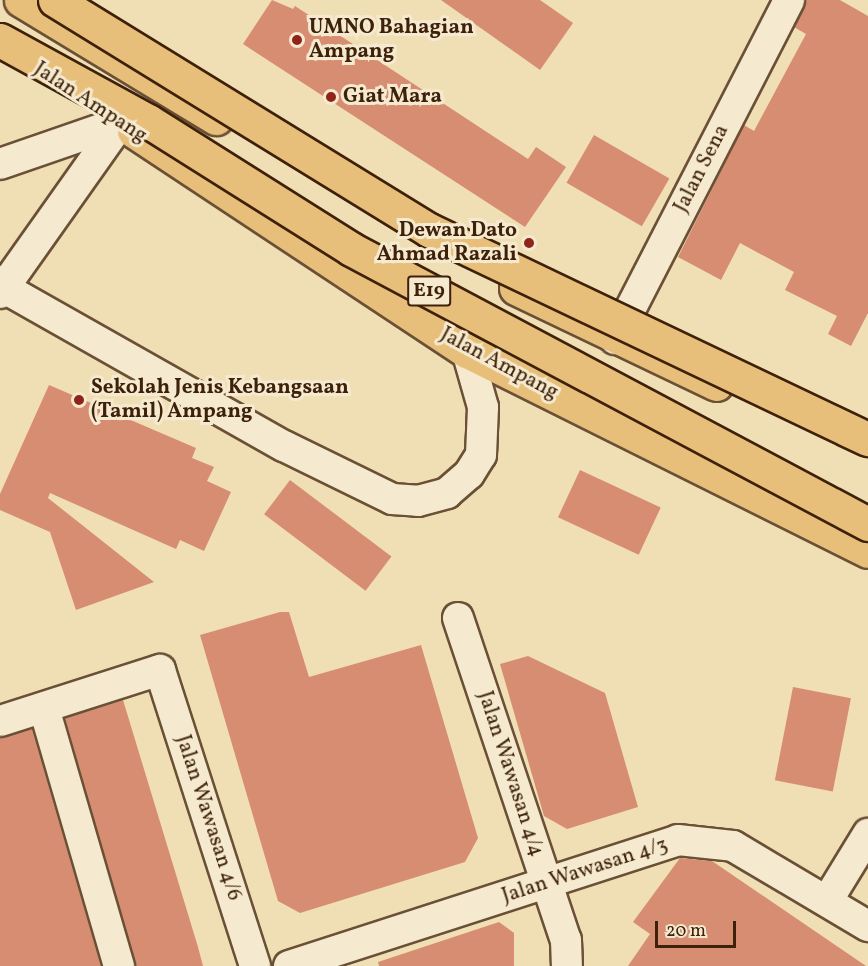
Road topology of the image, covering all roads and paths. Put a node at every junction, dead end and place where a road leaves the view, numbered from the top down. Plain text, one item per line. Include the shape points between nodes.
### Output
1 (21, 0) edge
2 (55, 0) edge
3 (94, 0) edge
4 (789, 0) edge
5 (75, 32) junction
6 (0, 40) edge
7 (0, 45) edge
8 (151, 78) junction
9 (121, 122) junction
10 (0, 164) edge
11 (2, 288) edge
12 (615, 339) junction
13 (467, 351) junction
14 (865, 439) edge
15 (868, 524) edge
16 (868, 551) edge
17 (458, 618) dead end
18 (44, 708) junction
19 (0, 721) edge
20 (868, 834) edge
21 (546, 885) junction
22 (827, 901) junction
23 (868, 926) edge
24 (119, 966) edge
25 (255, 966) edge
26 (289, 966) edge
27 (567, 966) edge

1 - 5 main road
2 - 14 main road, E19, bridge via 429,230
3 - 5 street
4 - 12 street, Jalan Sena
5 - 8 main road
6 - 15 main road, E19, bridge via 148,121 351,249
7 - 9 main road, Jalan Ampang
8 - 9 main road
8 - 12 main road via 410,235
9 - 10 street
9 - 11 street
9 - 13 main road, Jalan Ampang
11 - 13 street via 284,446 392,499 418,501 447,493 469,474 481,455 483,407
12 - 14 main road
13 - 16 main road, Jalan Ampang
17 - 21 street, Jalan Wawasan 4/4
18 - 19 street
18 - 24 street
18 - 25 street, Jalan Wawasan 4/6 via 160,670
20 - 22 street
21 - 22 street, Jalan Wawasan 4/3 via 678,840 733,846
21 - 26 street, Jalan Wawasan 4/3
21 - 27 street, Jalan Wawasan 4/4 via 566,940
22 - 23 street, Jalan Wawasan 4/3

